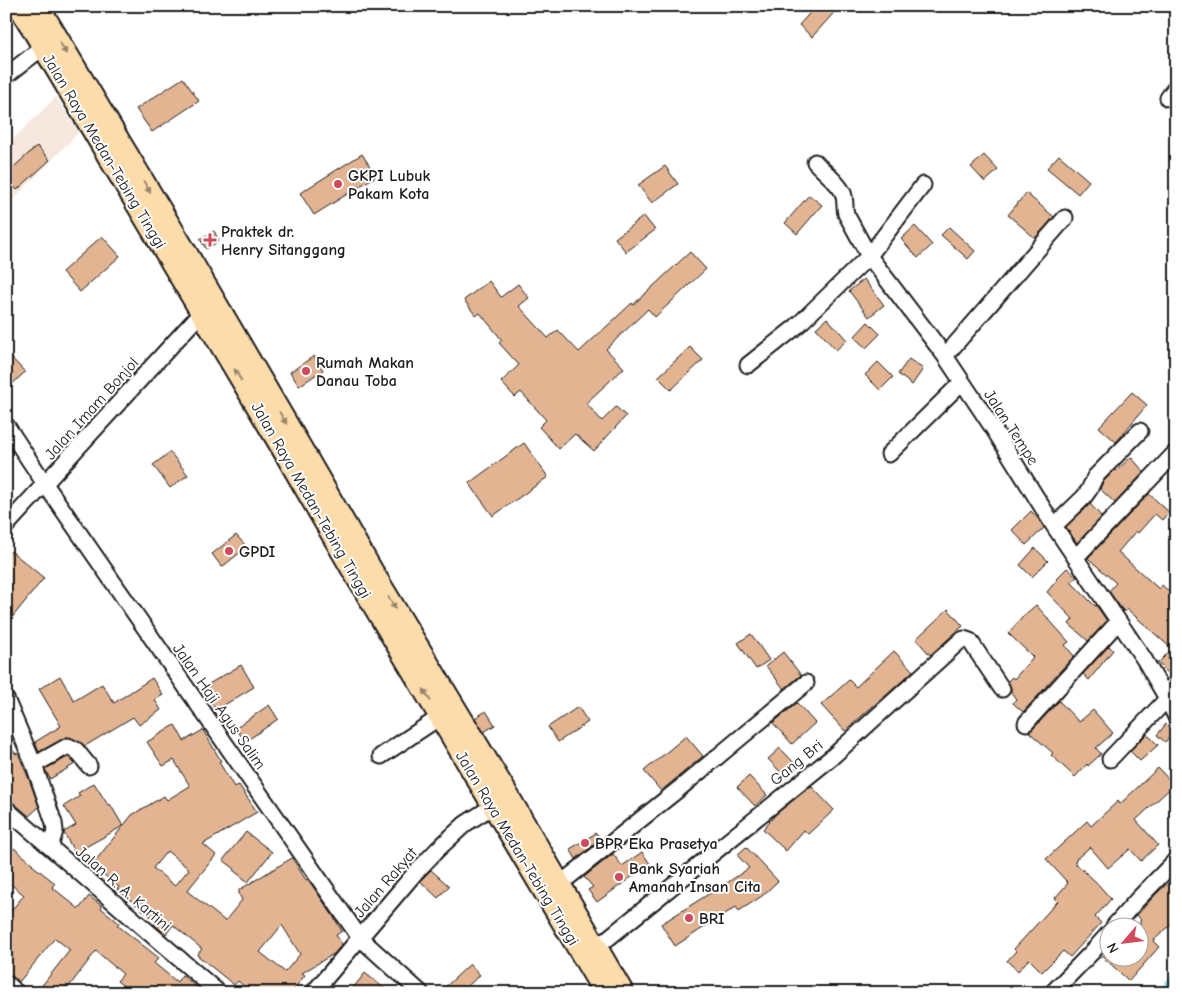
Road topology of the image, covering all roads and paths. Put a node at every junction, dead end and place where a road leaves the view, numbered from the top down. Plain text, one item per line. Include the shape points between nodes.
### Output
1 (19, 6) edge
2 (38, 6) edge
3 (43, 47) junction
4 (6, 76) edge
5 (815, 162) dead end
6 (923, 185) dead end
7 (1065, 218) dead end
8 (161, 229) junction
9 (868, 256) junction
10 (201, 313) junction
11 (945, 356) junction
12 (748, 365) dead end
13 (962, 382) junction
14 (6, 425) edge
15 (1140, 431) dead end
16 (291, 447) junction
17 (1176, 452) edge
18 (889, 454) dead end
19 (45, 484) junction
20 (6, 526) edge
21 (1054, 526) junction
22 (1076, 556) junction
23 (365, 575) junction
24 (1118, 622) junction
25 (1176, 682) edge
26 (806, 684) dead end
27 (1002, 689) dead end
28 (1166, 697) junction
29 (6, 699) edge
30 (440, 717) junction
31 (1176, 718) edge
32 (1026, 723) dead end
33 (382, 756) dead end
34 (1110, 759) dead end
35 (34, 765) junction
36 (89, 766) dead end
37 (493, 806) junction
38 (6, 809) edge
39 (50, 847) junction
40 (1176, 860) edge
41 (560, 884) junction
42 (1123, 916) edge
43 (360, 938) junction
44 (1100, 943) edge
45 (596, 948) junction
46 (6, 983) edge
47 (17, 993) edge
48 (219, 993) edge
49 (313, 993) edge
50 (422, 993) edge
51 (605, 993) edge
52 (623, 993) edge
53 (1052, 993) edge

1 - 3 highway, Jalan Raya Medan-Tebing Tinggi
2 -> 8 highway, Jalan Raya Medan-Tebing Tinggi
3 - 4 street
3 - 8 highway, Jalan Raya Medan-Tebing Tinggi
5 - 9 street, Jalan Tempe via 843,193 846,214
6 - 9 street
7 - 11 street
8 - 10 highway, Jalan Raya Medan-Tebing Tinggi
8 -> 16 highway, Jalan Raya Medan-Tebing Tinggi
9 - 11 street, Jalan Tempe
9 - 12 street via 798,326
16 -> 10 highway, Jalan Raya Medan-Tebing Tinggi
10 - 19 street, Jalan Imam Bonjol
11 - 13 street, Jalan Tempe
13 - 18 street
13 - 21 street, Jalan Tempe
14 - 19 street, Jalan Haji Agus Salim
15 - 21 street via 1095,477 1084,497
16 - 23 highway, Jalan Raya Medan-Tebing Tinggi
17 - 22 street
19 - 20 street, Jalan Imam Bonjol
19 - 43 street, Jalan Haji Agus Salim
21 - 22 street, Jalan Tempe
22 - 24 street, Jalan Tempe
30 -> 23 highway, Jalan Raya Medan-Tebing Tinggi
23 -> 41 highway, Jalan Raya Medan-Tebing Tinggi via 485,757
24 - 28 street, Jalan Tempe
24 - 32 street
25 - 28 street
26 - 41 street
27 - 45 street, Gang Bri via 970,641 960,641 828,759
28 - 31 street, Jalan Tempe
28 - 34 street
29 - 35 street
30 - 33 street
30 - 37 highway, Jalan Raya Medan-Tebing Tinggi
35 - 36 street via 68,746 76,750
35 - 39 street via 54,823
37 - 43 street, Jalan Rakyat via 465,824 438,849
37 - 51 highway, Jalan Raya Medan-Tebing Tinggi
38 - 39 street, Jalan R. A. Kartini
39 - 48 street, Jalan R. A. Kartini
40 - 42 street
41 - 45 highway, Jalan Raya Medan-Tebing Tinggi
43 - 49 street, Jalan Rakyat
43 - 50 street, Jalan Haji Agus Salim
44 - 53 street
45 - 52 highway, Jalan Raya Medan-Tebing Tinggi
46 - 47 street

